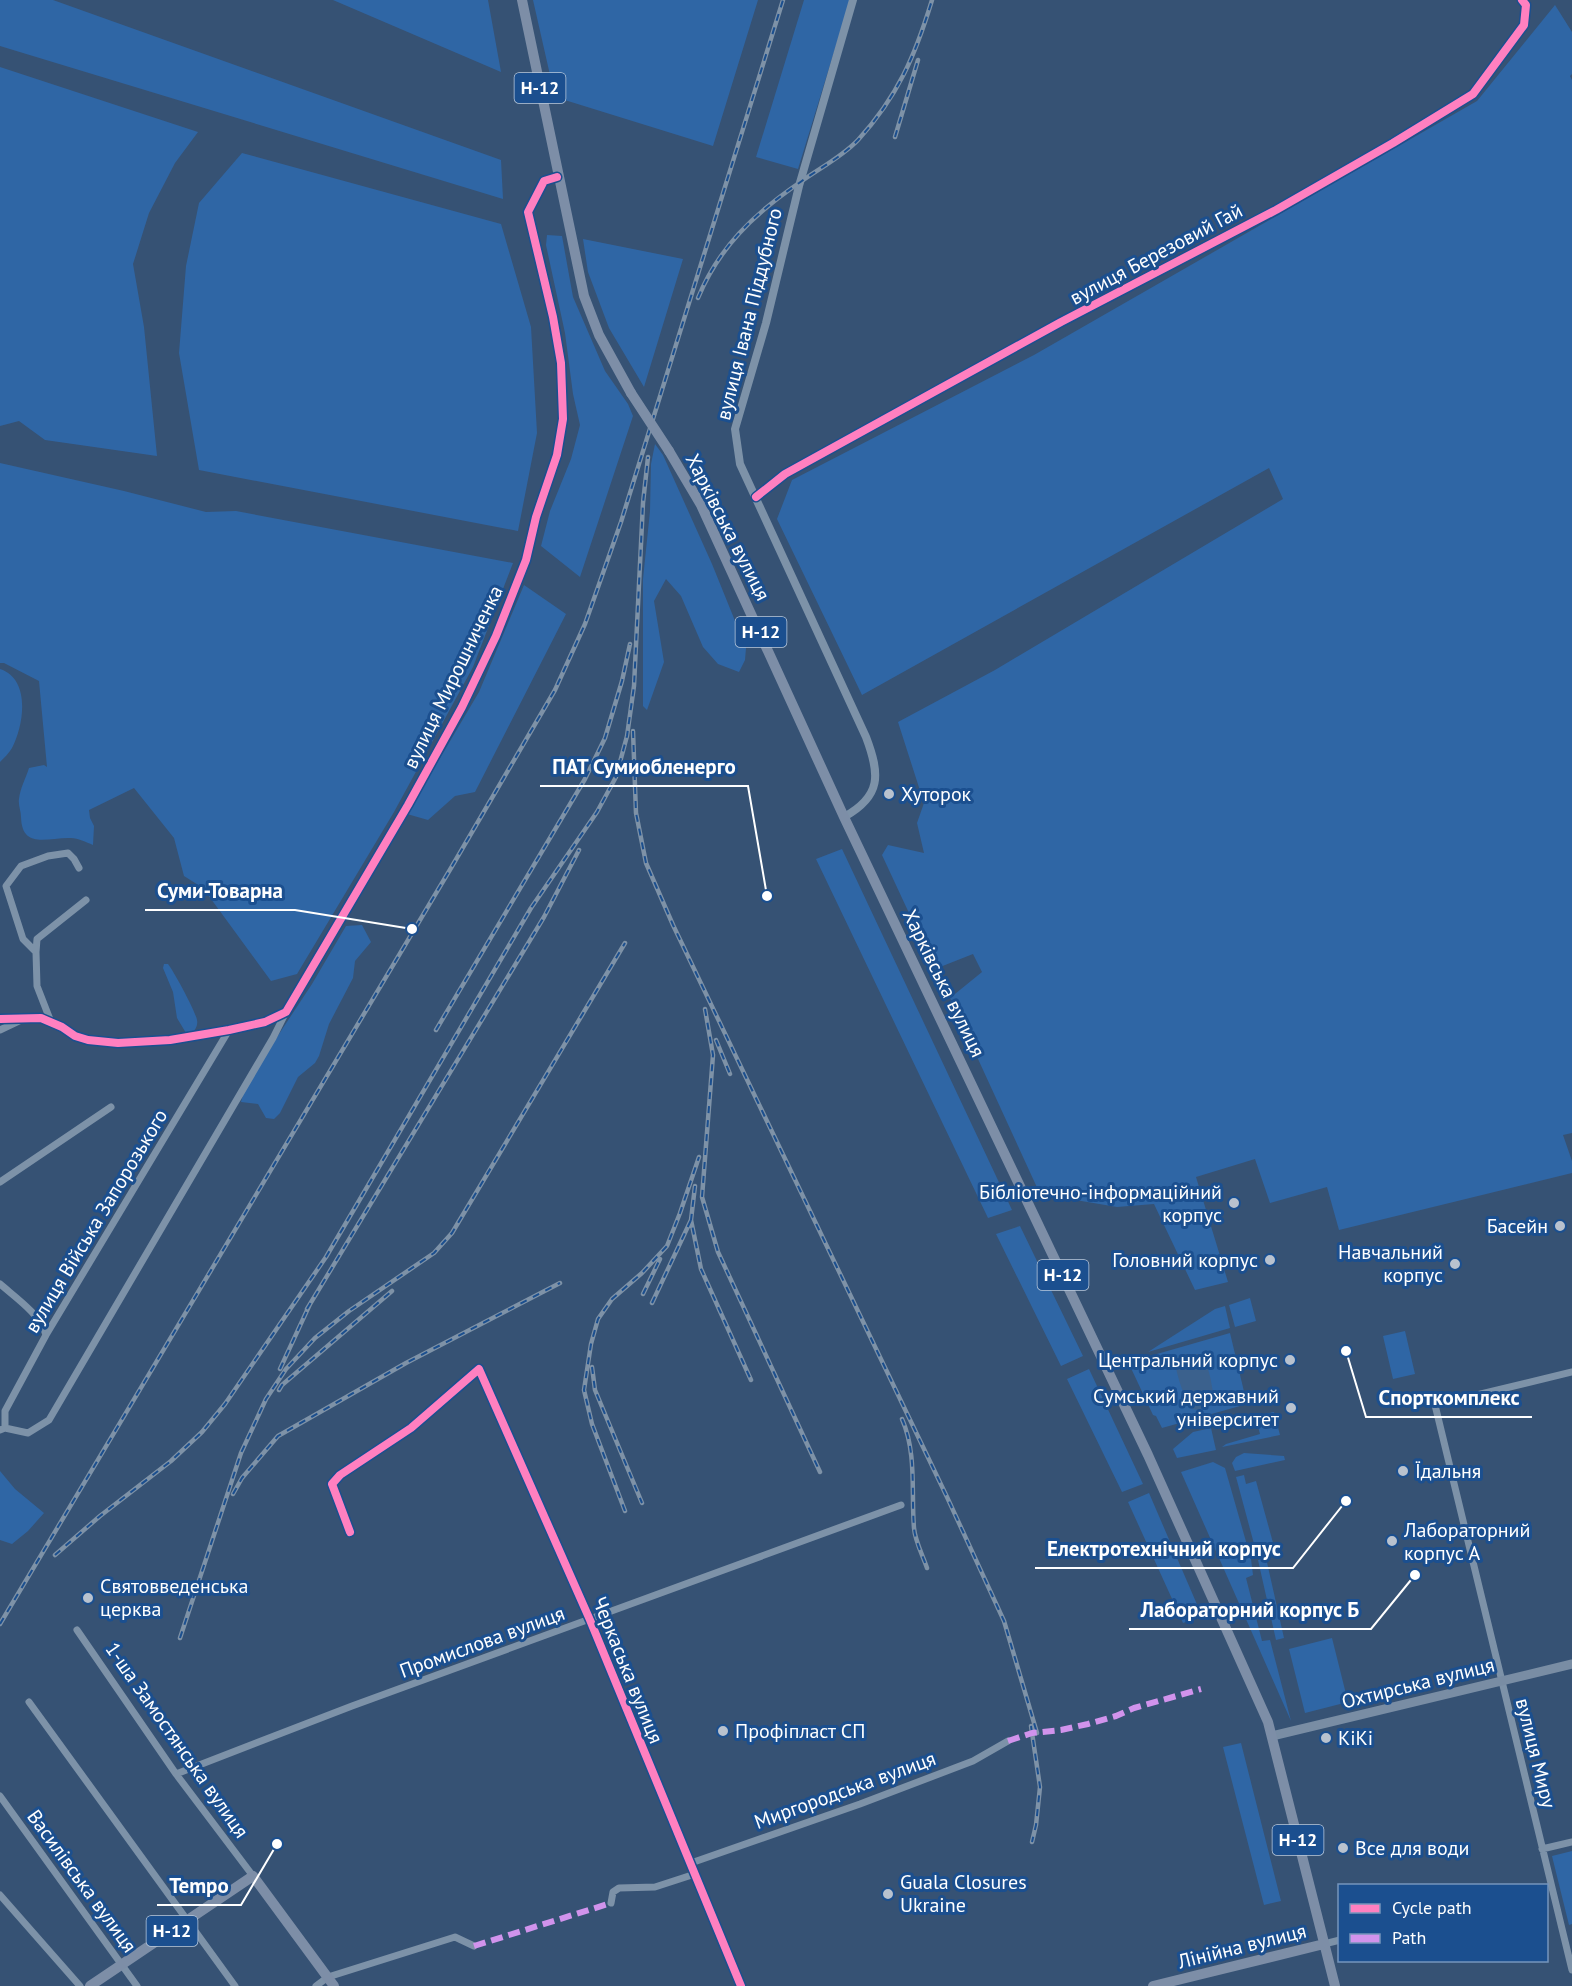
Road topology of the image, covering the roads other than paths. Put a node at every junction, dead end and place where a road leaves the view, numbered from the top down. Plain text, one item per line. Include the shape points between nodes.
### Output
1 (522, 0) edge
2 (853, 0) edge
3 (1522, 0) edge
4 (557, 177) junction
5 (756, 497) junction
6 (844, 818) junction
7 (79, 868) dead end
8 (86, 900) dead end
9 (36, 952) junction
10 (286, 1012) junction
11 (26, 1017) junction
12 (0, 1019) edge
13 (51, 1022) junction
14 (0, 1030) edge
15 (229, 1030) junction
16 (111, 1107) dead end
17 (0, 1182) edge
18 (0, 1284) edge
19 (46, 1335) junction
20 (1572, 1372) edge
21 (3, 1429) edge
22 (901, 1505) dead end
23 (350, 1532) dead end
24 (590, 1620) junction
25 (77, 1629) dead end
26 (1572, 1664) edge
27 (1501, 1681) junction
28 (29, 1702) dead end
29 (1272, 1736) junction
30 (1008, 1741) dead end
31 (176, 1774) junction
32 (0, 1796) edge
33 (1572, 1842) edge
34 (1542, 1849) junction
35 (691, 1863) junction
36 (695, 1874) junction
37 (253, 1876) junction
38 (1549, 1887) edge
39 (0, 1895) edge
40 (611, 1903) dead end
41 (187, 1921) junction
42 (1338, 1940) edge
43 (1324, 1944) junction
44 (474, 1947) dead end
45 (123, 1965) junction
46 (1572, 1970) edge
47 (331, 1982) edge
48 (80, 1986) edge
49 (90, 1986) edge
50 (137, 1986) edge
51 (235, 1986) edge
52 (316, 1986) edge
53 (741, 1986) edge
54 (1153, 1986) edge
55 (1335, 1986) edge

1 - 4 main road, Харківська вулиця / Н-12
2 - 5 street, вулиця Івана Піддубного via 735,429 740,464
3 - 5 street, вулиця Березовий Гай via 1526,5 1524,25 1473,94 1276,210 1061,322 786,474
4 - 6 main road, Харківська вулиця / Н-12, bridge via 584,296 599,335 701,505
4 - 10 street, вулиця Мирошниченка via 544,180 528,212 561,363 563,419 557,455 526,560 462,707
5 - 6 street, вулиця Івана Піддубного via 876,765 876,784 867,800
6 - 29 main road, Харківська вулиця / Н-12 via 1139,1436
7 - 9 street via 68,853 48,856 21,866 6,886 23,939
8 - 9 street via 37,939
9 - 13 street via 37,986
10 - 15 street via 265,1022
10 - 21 street via 49,1420 28,1433
11 - 12 street
11 - 13 street
11 - 14 street
13 - 15 street via 75,1036 118,1043 170,1040
15 - 19 street, вулиця Війська Запорозького
16 - 17 street
18 - 19 street via 43,1326
19 - 21 street, вулиця Війська Запорозького via 5,1411
20 - 27 street, вулиця Миру via 1435,1405
22 - 24 street, Промислова вулиця
23 - 24 street, Черкаська вулиця via 332,1484 411,1428 479,1369
24 - 31 street, Промислова вулиця
24 - 35 street, Черкаська вулиця
25 - 31 street, 1-ша Замостянська вулиця
26 - 27 main road, Охтирська вулиця
27 - 29 main road, Охтирська вулиця
27 - 34 street, вулиця Миру
28 - 41 street
29 - 43 main road, Харківська вулиця / Н-12
30 - 35 street, Миргородська вулиця via 973,1761 932,1777
31 - 37 street, 1-ша Замостянська вулиця
32 - 45 street, Василівська вулиця
33 - 34 street
34 - 38 street, вулиця Миру
35 - 36 street, Черкаська вулиця
36 - 40 street via 656,1887 619,1888 613,1892
36 - 53 street, Черкаська вулиця
37 - 41 main road, Н-12
37 - 47 main road, 1-ша Замостянська вулиця
38 - 46 street, вулиця Миру
39 - 48 street
41 - 45 main road, Н-12
41 - 51 street
42 - 43 street, Лінійна вулиця
43 - 54 main road, Лінійна вулиця
43 - 55 main road, Харківська вулиця
44 - 47 street via 454,1937
45 - 49 main road, Н-12
45 - 50 street, Василівська вулиця
47 - 52 street

